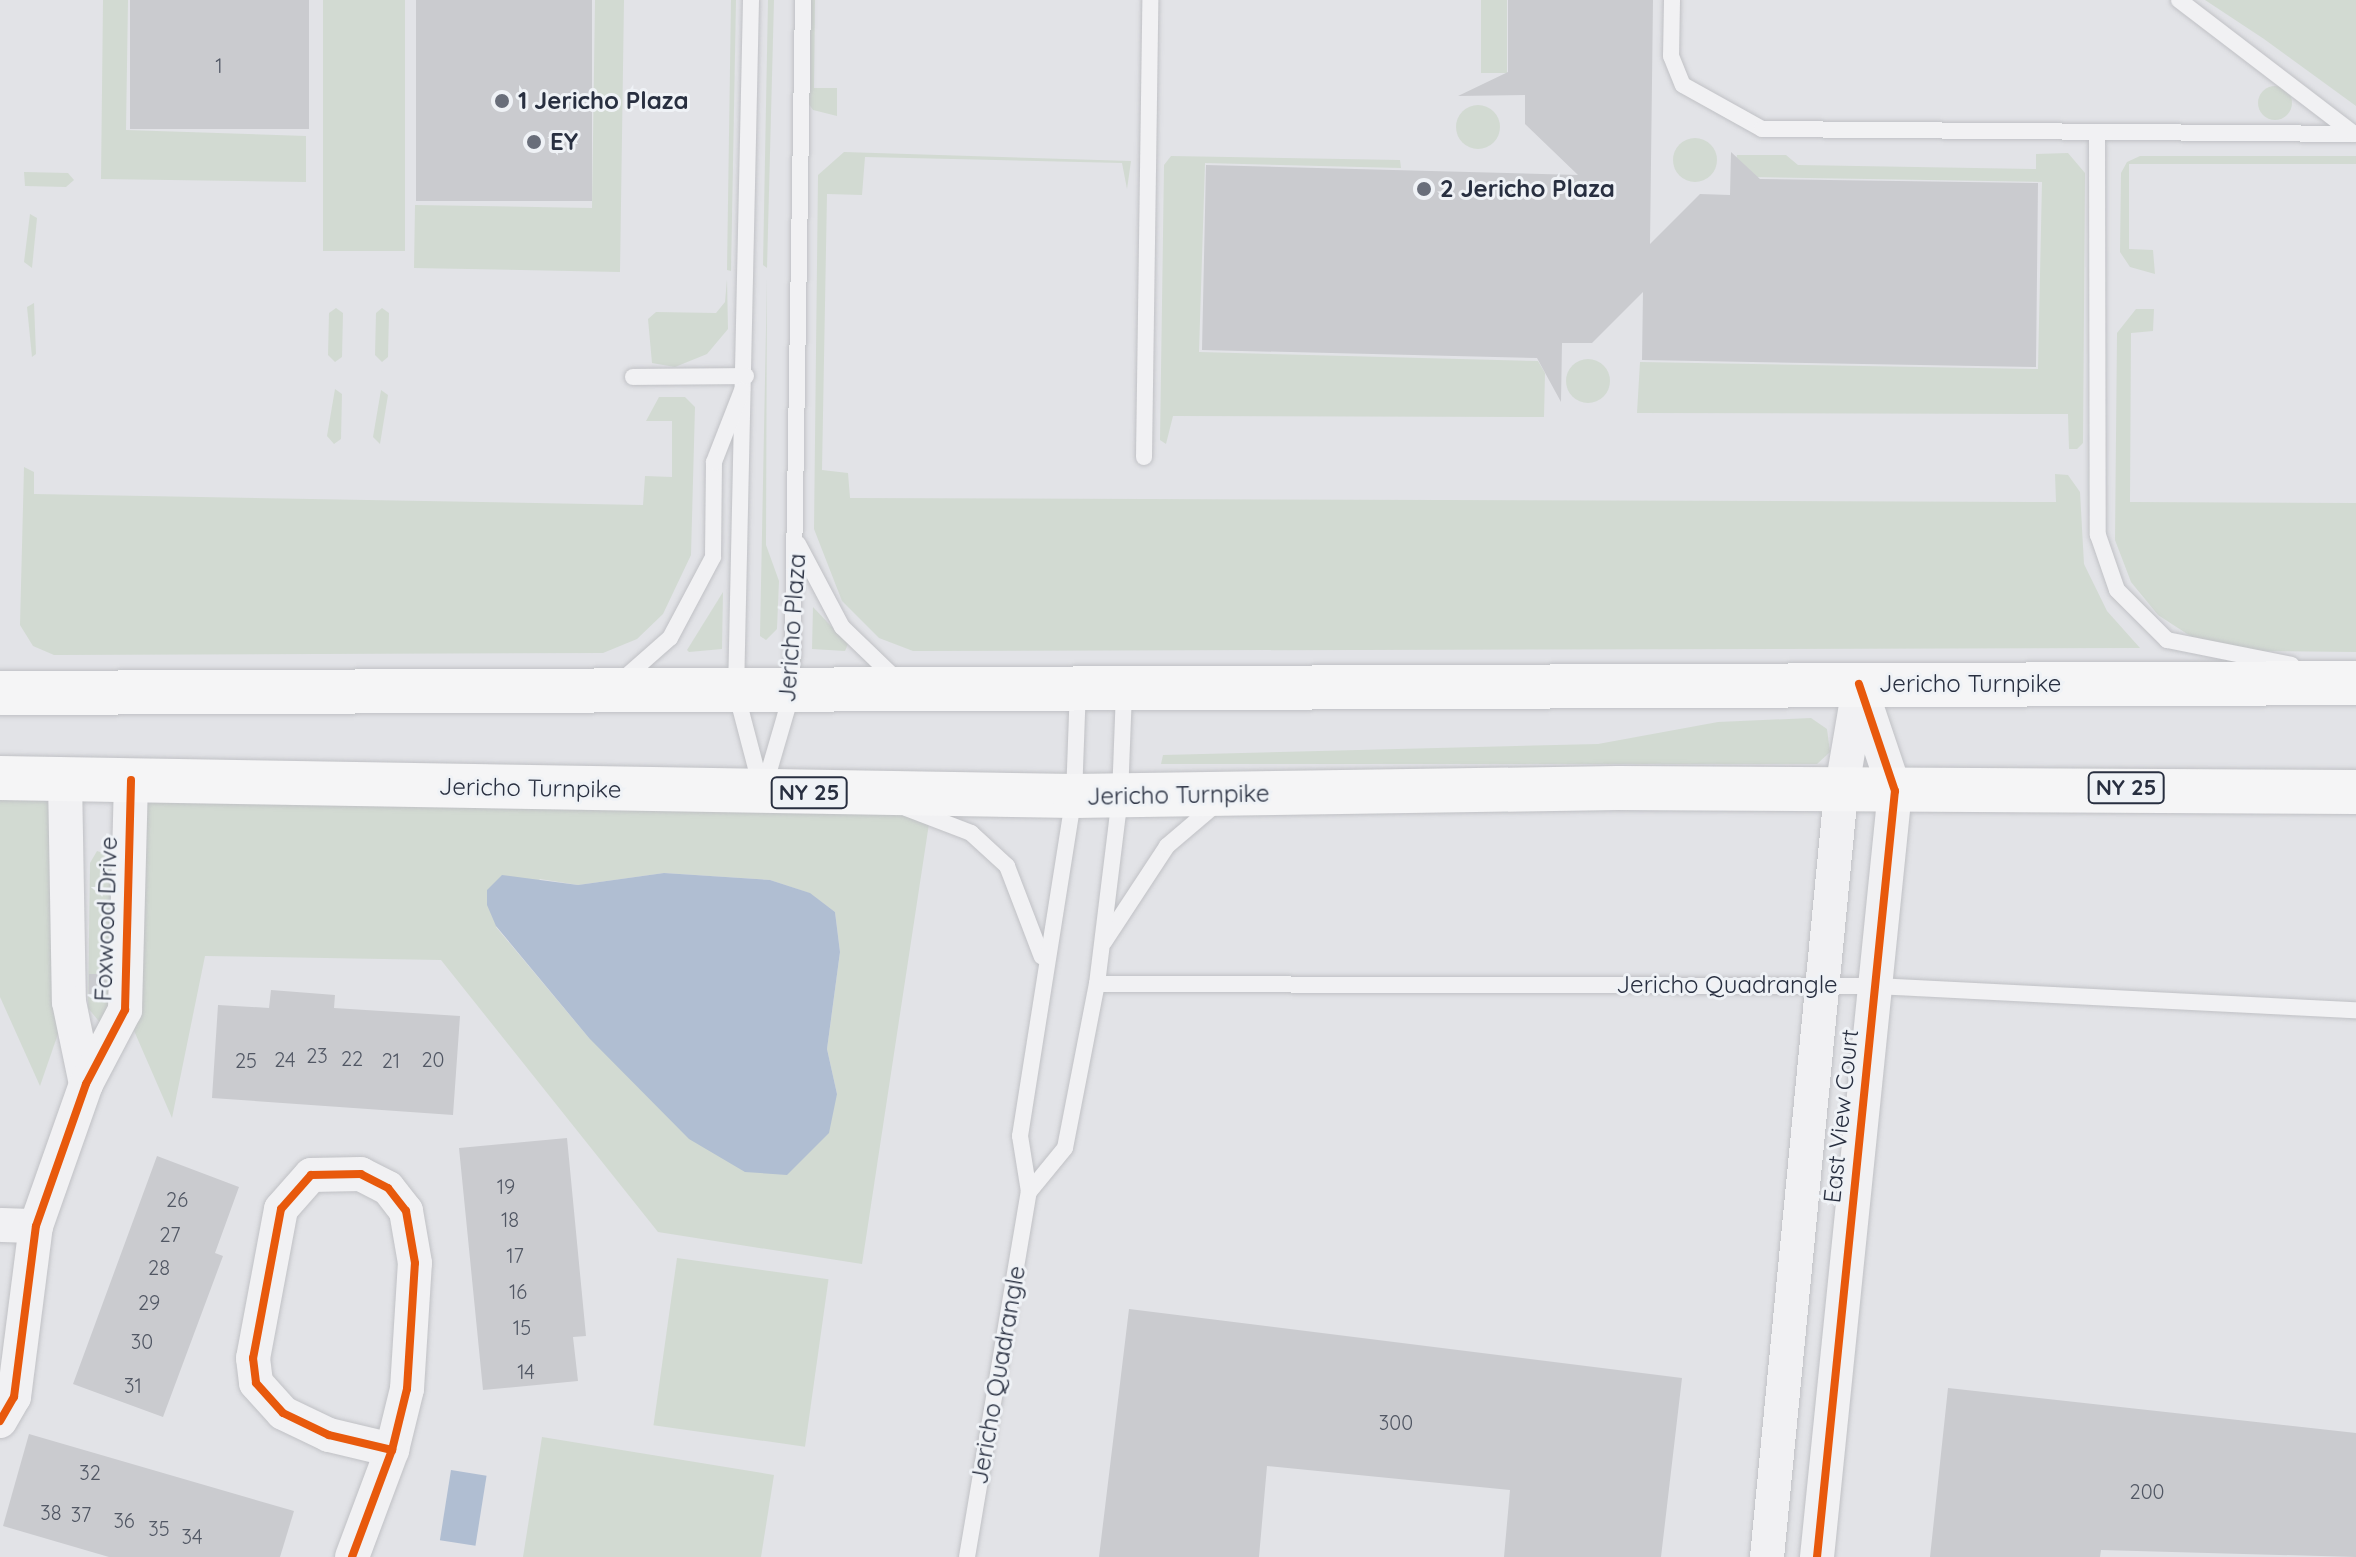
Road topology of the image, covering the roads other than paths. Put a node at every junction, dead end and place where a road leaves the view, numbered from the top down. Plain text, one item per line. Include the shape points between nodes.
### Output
1 (751, 0) edge
2 (803, 0) edge
3 (1150, 0) edge
4 (1672, 0) edge
5 (2179, 0) edge
6 (2097, 132) junction
7 (2355, 134) edge
8 (633, 377) dead end
9 (746, 379) junction
10 (1144, 457) dead end
11 (798, 543) junction
12 (2356, 681) edge
13 (1859, 684) junction
14 (611, 687) junction
15 (1078, 687) junction
16 (1124, 689) junction
17 (918, 691) junction
18 (736, 692) junction
19 (792, 692) junction
20 (0, 693) edge
21 (0, 778) edge
22 (65, 779) junction
23 (131, 780) junction
24 (1895, 791) junction
25 (2356, 792) edge
26 (763, 793) junction
27 (1841, 793) junction
28 (871, 794) junction
29 (1232, 794) junction
30 (1074, 796) junction
31 (1120, 796) junction
32 (1101, 947) junction
33 (1044, 972) junction
34 (1097, 984) junction
35 (1825, 986) junction
36 (1874, 986) junction
37 (2356, 1010) edge
38 (86, 1084) junction
39 (1029, 1192) junction
40 (0, 1225) edge
41 (36, 1226) junction
42 (0, 1421) edge
43 (392, 1450) junction
44 (352, 1557) edge
45 (967, 1557) edge
46 (1767, 1557) edge
47 (1817, 1557) edge

1 - 9 lane, Jericho Plaza
2 - 11 lane, Jericho Plaza
3 - 10 lane
4 - 6 lane via 1671,56 1683,85 1762,129
5 - 7 lane
6 - 7 lane
6 - 12 lane via 2098,535 2117,590 2167,640
8 - 9 lane
9 - 14 lane via 714,462 713,557 670,638
9 - 18 lane, Jericho Plaza
11 - 17 lane via 852,639
11 - 19 lane, Jericho Plaza
12 - 13 main road, Jericho Turnpike
13 - 16 main road, Jericho Turnpike
13 - 24 street, East View Court
13 - 27 street, East View Court
14 - 18 main road, Jericho Turnpike
14 - 20 main road, Jericho Turnpike
15 - 16 main road, Jericho Turnpike
15 - 17 main road, Jericho Turnpike
15 - 30 lane, Jericho Quadrangle
16 - 31 lane, Jericho Quadrangle
17 - 19 main road, Jericho Turnpike
18 - 19 main road, Jericho Turnpike
18 - 26 lane, Jericho Plaza
19 - 26 lane, Jericho Plaza
21 - 22 main road, Jericho Turnpike / NY 25
22 - 23 main road, Jericho Turnpike / NY 25
22 - 38 street, Foxwood Drive via 69,1002
23 - 26 main road, Jericho Turnpike / NY 25
23 - 38 street, Foxwood Drive via 125,1010
24 - 25 main road, Jericho Turnpike / NY 25
24 - 27 main road, Jericho Turnpike / NY 25
24 - 36 street, East View Court
26 - 28 main road, Jericho Turnpike / NY 25
27 - 29 main road, Jericho Turnpike / NY 25 via 1618,788
27 - 35 street, East View Court
28 - 30 main road, Jericho Turnpike / NY 25
28 - 33 lane, Jericho Quadrangle via 971,833 1007,866 1028,909
29 - 31 main road, Jericho Turnpike / NY 25
29 - 32 lane, Jericho Quadrangle via 1167,846
30 - 31 main road, Jericho Turnpike / NY 25
30 - 33 lane, Jericho Quadrangle
31 - 32 lane, Jericho Quadrangle
32 - 34 lane, Jericho Quadrangle
33 - 39 lane, Jericho Quadrangle via 1020,1136
34 - 35 lane, Jericho Quadrangle
34 - 39 lane, Jericho Quadrangle via 1065,1148
35 - 36 lane, Jericho Quadrangle
35 - 46 street, East View Court
36 - 37 lane, Jericho Quadrangle
36 - 47 street, East View Court
38 - 41 street, Foxwood Drive
39 - 45 lane, Jericho Quadrangle
40 - 41 street
41 - 42 street, Foxwood Drive via 14,1397
43 - 43 street via 414,1353 415,1263 406,1211 388,1188 361,1174 311,1175 281,1209 253,1358 256,1383 283,1413 329,1435
43 - 44 street

